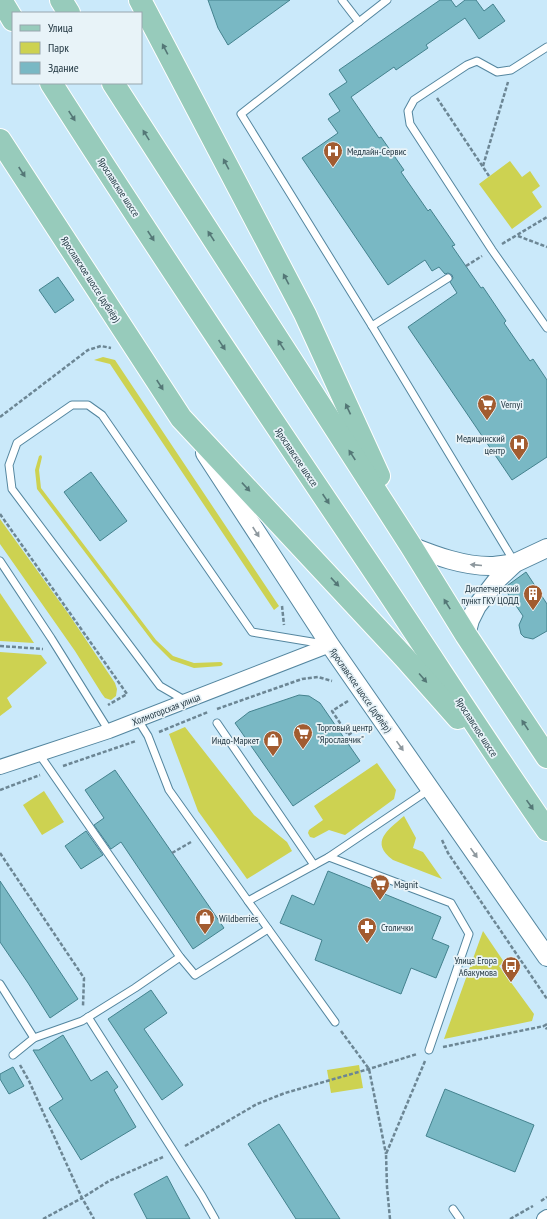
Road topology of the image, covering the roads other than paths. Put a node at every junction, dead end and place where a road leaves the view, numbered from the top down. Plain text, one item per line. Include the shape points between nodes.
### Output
1 (1, 0) edge
2 (60, 0) edge
3 (140, 0) edge
4 (342, 0) edge
5 (387, 0) edge
6 (68, 12) edge
7 (12, 18) edge
8 (359, 22) junction
9 (547, 47) edge
10 (52, 84) edge
11 (114, 84) edge
12 (0, 140) edge
13 (448, 278) dead end
14 (372, 326) junction
15 (547, 328) edge
16 (181, 418) junction
17 (411, 546) junction
18 (547, 548) edge
19 (0, 561) edge
20 (515, 563) junction
21 (466, 635) junction
22 (330, 645) junction
23 (186, 701) junction
24 (138, 720) junction
25 (217, 723) dead end
26 (109, 731) junction
27 (39, 754) junction
28 (547, 758) edge
29 (0, 767) edge
30 (513, 781) junction
31 (430, 789) junction
32 (547, 830) edge
33 (329, 857) junction
34 (314, 865) junction
35 (248, 901) junction
36 (268, 929) junction
37 (180, 957) junction
38 (547, 957) edge
39 (0, 984) edge
40 (85, 1019) junction
41 (335, 1022) road end
42 (34, 1038) junction
43 (429, 1050) road end
44 (13, 1055) road end
45 (453, 1209) dead end
46 (547, 1217) edge
47 (215, 1219) edge
48 (460, 1219) edge
49 (544, 1219) edge

1 - 7 main road
2 - 6 main road
17 -> 3 main road via 304,314
4 - 8 lane
5 - 8 lane
8 - 14 lane via 241,114
9 - 15 lane via 511,70 497,72 477,61 467,64 414,100 408,111 410,124 492,250
10 -> 30 main road, Ярославское шоссе via 212,330
17 -> 11 main road
12 -> 16 main road, Ярославское шоссе (дублёр)
13 - 14 lane
14 - 20 lane
16 -> 22 street, Ярославское шоссе (дублёр)
16 -> 30 main road, Ярославское шоссе (дублёр) via 404,657
20 -> 17 street via 490,566 469,564
21 -> 17 main road
18 - 20 street
19 - 26 lane
20 - 21 street via 498,579 477,606
28 -> 21 main road
22 - 23 street, Холмогорская улица
22 - 23 lane via 252,632 102,415 88,405 72,405 17,443 9,465 12,490 160,686
22 -> 31 street, Ярославское шоссе (дублёр)
23 - 24 street, Холмогорская улица
24 - 26 street, Холмогорская улица
24 - 35 lane via 148,736 169,790
25 - 34 lane
26 - 27 street, Холмогорская улица
27 - 29 street, Холмогорская улица
27 - 37 lane
30 -> 32 main road, Ярославское шоссе
31 - 33 lane
31 -> 38 street, Ярославское шоссе (дублёр)
33 - 34 lane
33 - 43 lane via 451,904 469,934
34 - 35 lane
35 - 36 lane
36 - 37 lane via 195,975
36 - 41 lane
37 - 40 lane
39 - 42 lane
40 - 42 lane
40 - 47 lane via 174,1152
42 - 44 lane
45 - 48 lane
46 - 49 street

